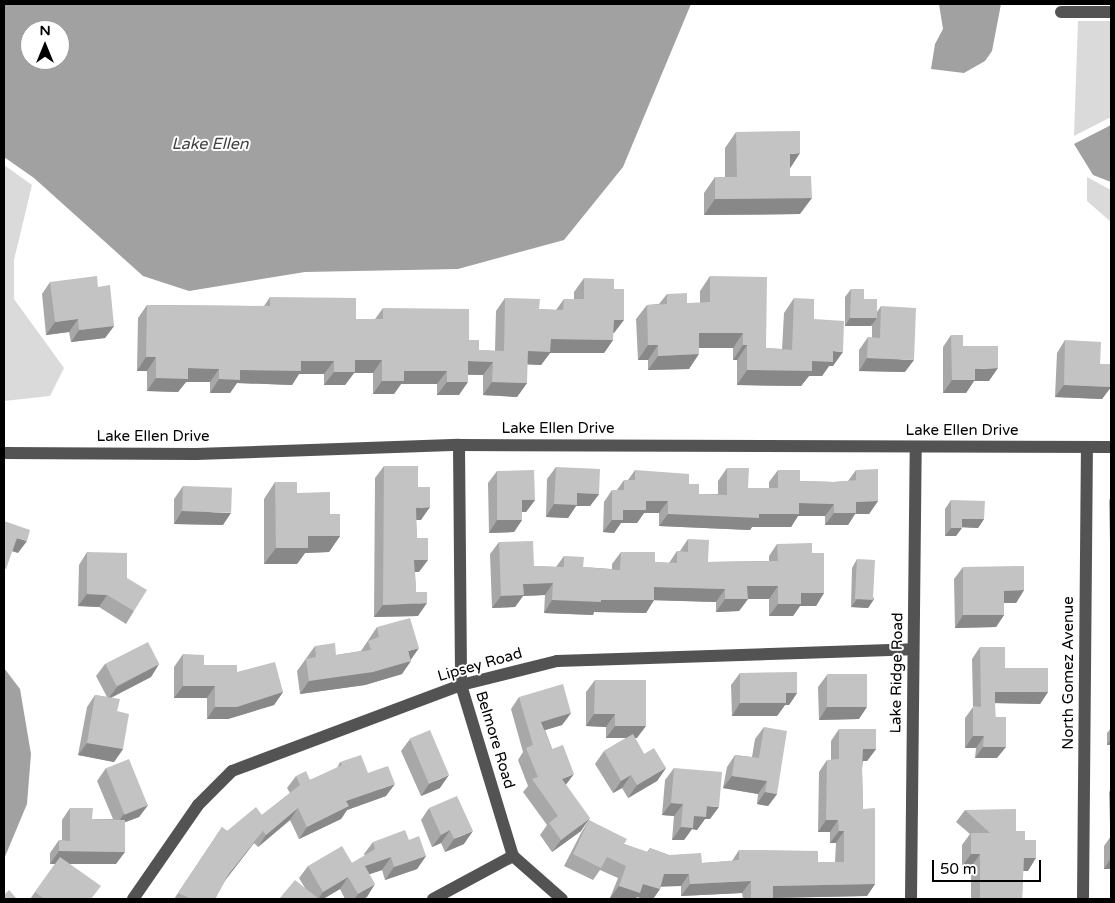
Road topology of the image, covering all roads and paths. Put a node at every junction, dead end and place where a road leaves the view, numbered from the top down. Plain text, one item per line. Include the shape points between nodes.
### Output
1 (1061, 12) dead end
2 (1111, 12) edge
3 (459, 445) junction
4 (1087, 447) junction
5 (1111, 447) edge
6 (916, 448) junction
7 (4, 453) edge
8 (913, 649) junction
9 (461, 685) junction
10 (513, 856) junction
11 (133, 899) edge
12 (433, 899) edge
13 (562, 899) edge
14 (911, 899) edge
15 (1083, 899) edge

1 - 2 street
3 - 6 street, Lake Ellen Drive
3 - 7 street, Lake Ellen Drive via 196,454
3 - 9 street, Belmore Road
4 - 5 street, Lake Ellen Drive
4 - 6 street, Lake Ellen Drive
4 - 15 street, North Gomez Avenue
6 - 8 street, Lake Ridge Road
8 - 9 street, Lipsey Road via 557,661
8 - 14 street, Lake Ridge Road
9 - 10 street, Belmore Road
9 - 11 street, Lipsey Road via 232,771 198,805
10 - 12 street
10 - 13 street

